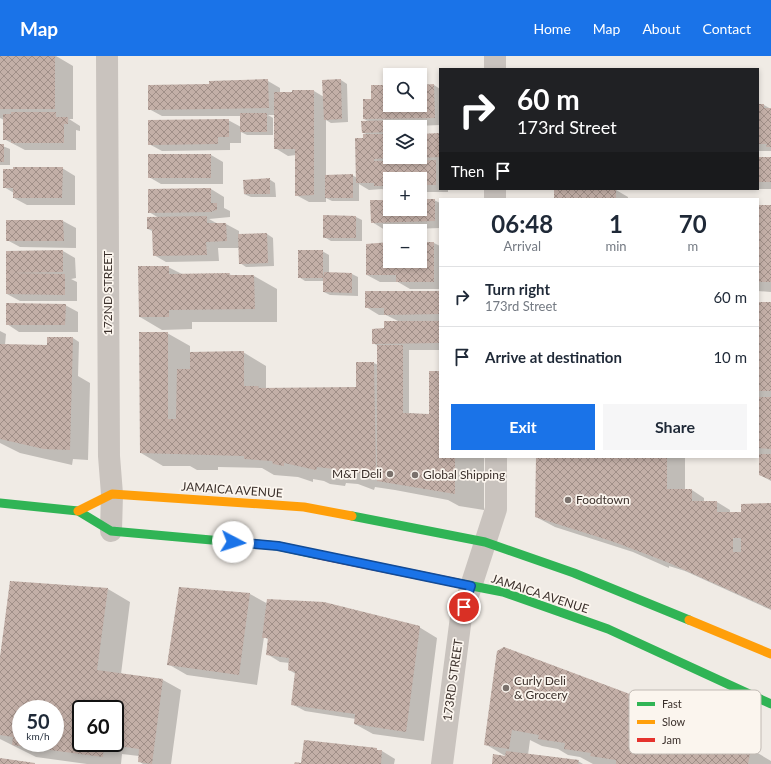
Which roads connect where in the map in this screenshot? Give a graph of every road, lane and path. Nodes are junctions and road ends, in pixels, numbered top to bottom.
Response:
1 (107, 56) edge
2 (495, 56) edge
3 (495, 68) edge
4 (496, 458) edge
5 (112, 494) junction
6 (0, 503) edge
7 (78, 512) junction
8 (111, 531) junction
9 (485, 542) junction
10 (471, 586) junction
11 (771, 654) edge
12 (740, 690) edge
13 (761, 699) edge
14 (771, 704) edge
15 (442, 764) edge

1 - 5 street, 172ND STREET
2 - 3 street
4 - 9 street, 173RD STREET
5 - 7 main road
5 - 8 street, 172ND STREET
5 - 9 main road, JAMAICA AVENUE
6 - 7 main road, JAMAICA AVENUE
7 - 8 main road, JAMAICA AVENUE
8 - 10 main road, JAMAICA AVENUE
9 - 10 street, 173RD STREET
9 - 11 main road, JAMAICA AVENUE
10 - 12 main road, JAMAICA AVENUE
10 - 15 street, 173RD STREET
13 - 14 main road, JAMAICA AVENUE

